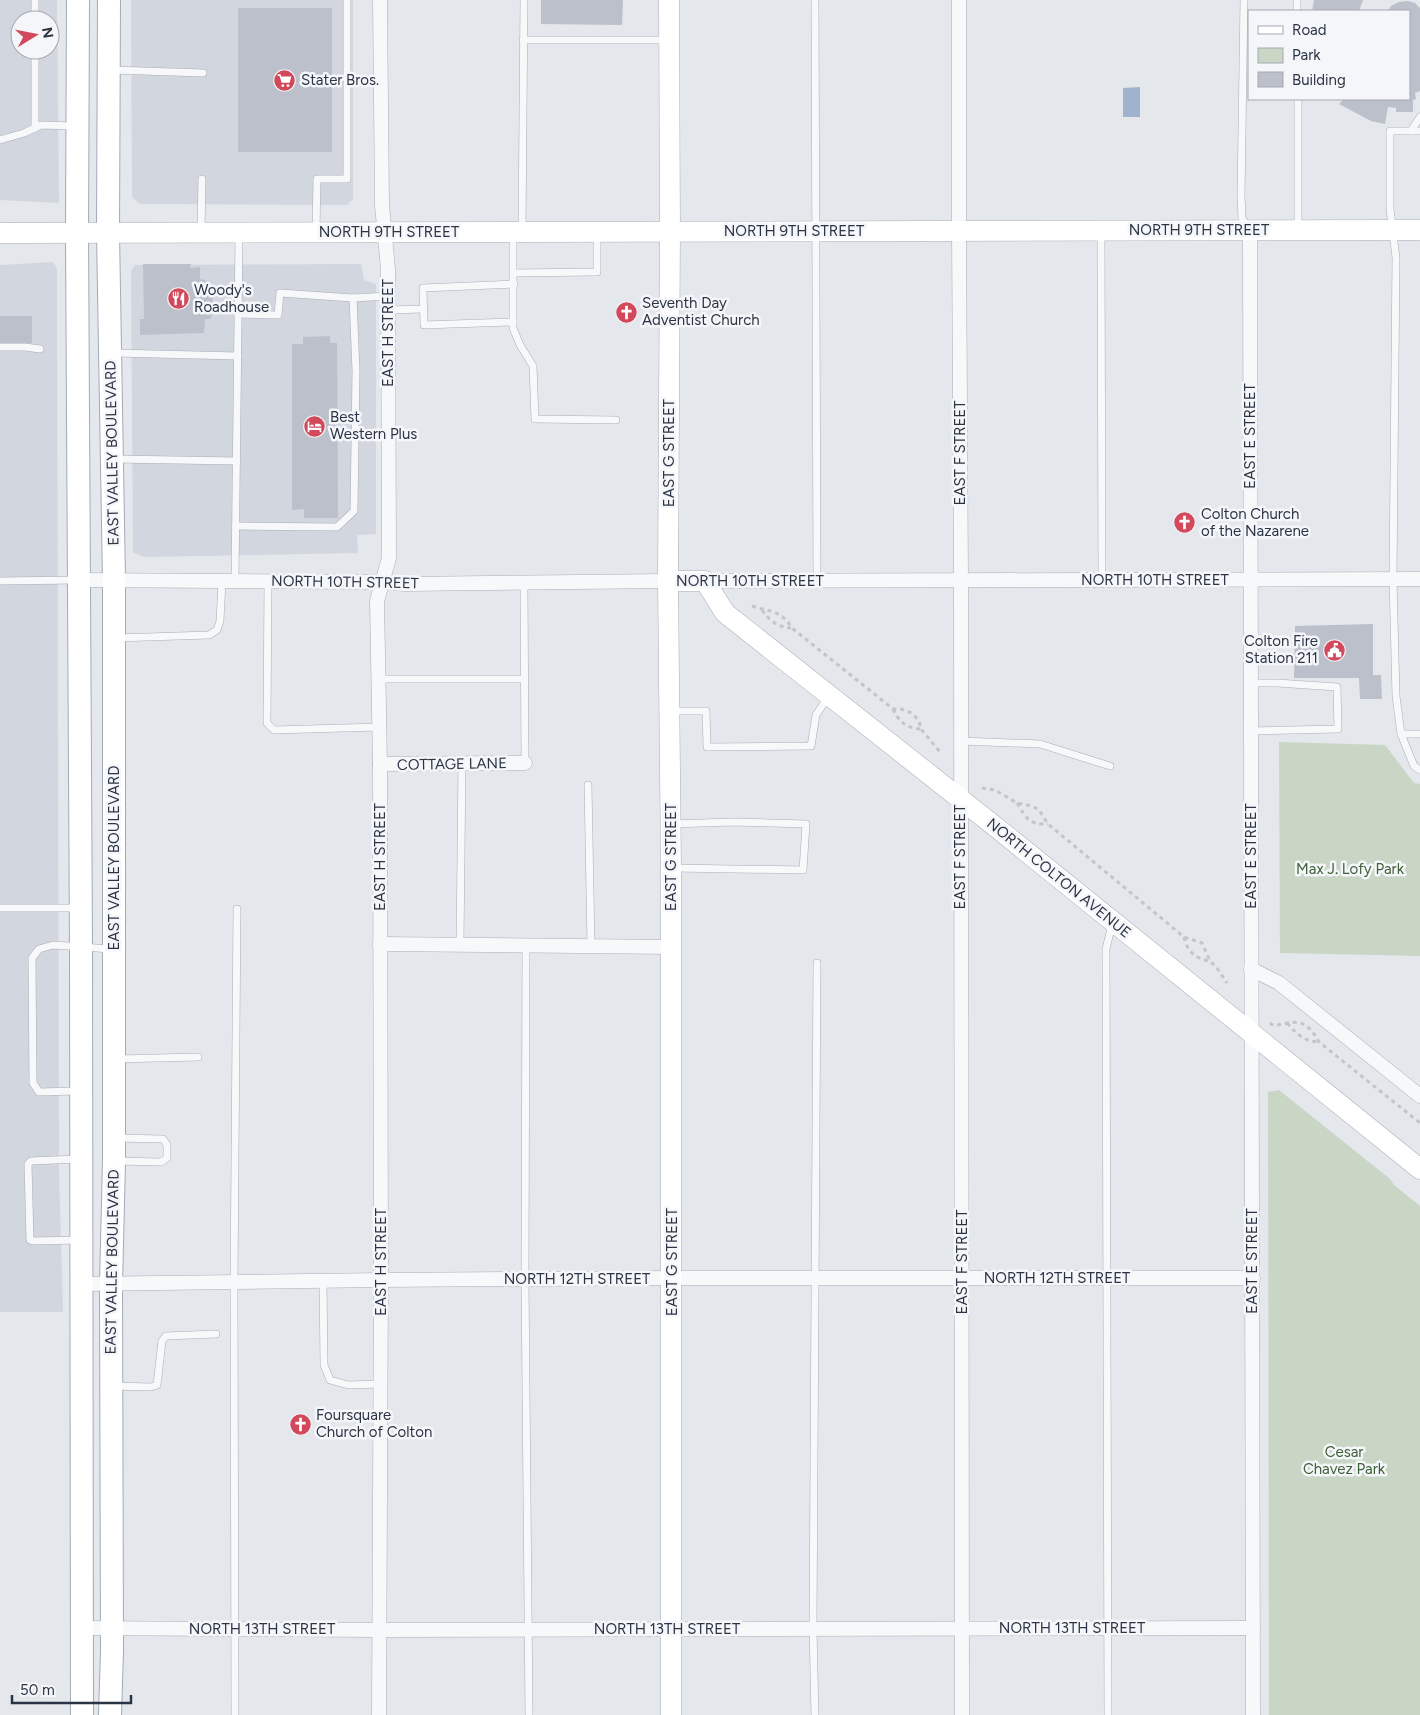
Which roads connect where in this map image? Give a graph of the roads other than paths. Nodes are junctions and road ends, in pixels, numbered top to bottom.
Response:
1 (78, 0) edge
2 (109, 0) edge
3 (347, 0) edge
4 (380, 0) edge
5 (524, 0) edge
6 (669, 0) edge
7 (815, 0) edge
8 (959, 0) edge
9 (1244, 0) edge
10 (524, 40) junction
11 (669, 40) junction
12 (35, 60) edge
13 (109, 70) junction
14 (203, 73) dead end
15 (1298, 100) edge
16 (1420, 117) edge
17 (77, 126) junction
18 (35, 128) junction
19 (1410, 131) junction
20 (1420, 131) edge
21 (0, 140) edge
22 (202, 179) dead end
23 (1101, 230) junction
24 (1298, 230) junction
25 (1394, 230) junction
26 (1420, 230) edge
27 (670, 231) junction
28 (816, 231) junction
29 (959, 231) junction
30 (1250, 231) junction
31 (201, 232) junction
32 (239, 232) junction
33 (316, 232) junction
34 (384, 232) junction
35 (518, 232) junction
36 (597, 232) junction
37 (0, 233) edge
38 (76, 233) junction
39 (108, 233) junction
40 (514, 273) junction
41 (514, 284) junction
42 (388, 296) junction
43 (353, 298) junction
44 (423, 309) junction
45 (388, 310) junction
46 (238, 314) junction
47 (513, 322) junction
48 (0, 347) edge
49 (40, 349) dead end
50 (111, 353) junction
51 (238, 356) junction
52 (616, 420) dead end
53 (113, 459) junction
54 (237, 461) junction
55 (236, 526) junction
56 (1393, 579) junction
57 (1420, 579) edge
58 (79, 580) junction
59 (961, 580) junction
60 (1102, 580) junction
61 (1251, 580) junction
62 (0, 581) edge
63 (114, 581) junction
64 (229, 581) junction
65 (268, 581) junction
66 (668, 581) junction
67 (705, 581) junction
68 (817, 581) junction
69 (382, 582) junction
70 (524, 583) junction
71 (113, 638) junction
72 (379, 679) junction
73 (525, 679) junction
74 (1251, 683) junction
75 (829, 695) junction
76 (670, 710) junction
77 (379, 727) junction
78 (1251, 731) junction
79 (1401, 734) junction
80 (1420, 734) edge
81 (960, 741) junction
82 (462, 763) junction
83 (525, 763) joint
84 (380, 764) junction
85 (1110, 766) dead end
86 (1420, 770) edge
87 (588, 785) dead end
88 (960, 800) junction
89 (670, 824) junction
90 (671, 868) junction
91 (0, 908) edge
92 (81, 908) junction
93 (237, 909) dead end
94 (1113, 921) junction
95 (380, 944) junction
96 (460, 944) junction
97 (526, 944) junction
98 (591, 945) junction
99 (81, 947) junction
100 (671, 947) junction
101 (114, 949) junction
102 (817, 962) dead end
103 (1252, 969) junction
104 (1252, 1034) junction
105 (198, 1057) dead end
106 (114, 1059) junction
107 (81, 1091) junction
108 (1420, 1096) edge
109 (114, 1138) junction
110 (81, 1159) junction
111 (114, 1161) junction
112 (1420, 1169) edge
113 (81, 1240) junction
114 (672, 1278) junction
115 (815, 1278) junction
116 (962, 1278) junction
117 (1106, 1278) junction
118 (1252, 1278) junction
119 (525, 1279) junction
120 (381, 1280) junction
121 (323, 1281) junction
122 (234, 1283) junction
123 (82, 1284) junction
124 (111, 1285) junction
125 (216, 1334) dead end
126 (381, 1384) junction
127 (111, 1386) junction
128 (81, 1628) junction
129 (110, 1628) junction
130 (814, 1628) junction
131 (962, 1628) junction
132 (1107, 1628) junction
133 (1253, 1628) junction
134 (235, 1629) junction
135 (529, 1629) junction
136 (672, 1629) junction
137 (380, 1630) junction
138 (82, 1715) edge
139 (110, 1715) edge
140 (236, 1715) edge
141 (380, 1715) edge
142 (528, 1715) edge
143 (672, 1715) edge
144 (815, 1715) edge
145 (962, 1715) edge
146 (1108, 1715) edge
147 (1253, 1715) edge

1 - 17 main road, EAST VALLEY BOULEVARD
2 - 13 main road, EAST VALLEY BOULEVARD
3 - 33 lane
4 - 34 street, EAST H STREET
5 - 10 lane
6 - 11 street, EAST G STREET
7 - 28 lane
8 - 29 street, EAST F STREET
9 - 30 lane, EAST E STREET
10 - 11 lane
10 - 35 lane
11 - 27 street, EAST G STREET
12 - 18 lane
13 - 14 lane
13 - 39 main road, EAST VALLEY BOULEVARD
15 - 24 lane
16 - 19 lane
17 - 18 lane
17 - 38 main road, EAST VALLEY BOULEVARD
18 - 21 lane
19 - 20 lane
19 - 25 lane
22 - 31 lane
23 - 29 street, NORTH 9TH STREET
23 - 30 street, NORTH 9TH STREET
23 - 60 lane
24 - 25 street, NORTH 9TH STREET
24 - 30 street, NORTH 9TH STREET
25 - 26 street, NORTH 9TH STREET
25 - 56 lane
27 - 28 street, NORTH 9TH STREET
27 - 36 street, NORTH 9TH STREET
27 - 66 street, EAST G STREET
28 - 29 street, NORTH 9TH STREET
28 - 68 lane
29 - 59 street, EAST F STREET
30 - 61 street, EAST E STREET
31 - 32 street, NORTH 9TH STREET
31 - 39 street, NORTH 9TH STREET
32 - 33 street, NORTH 9TH STREET
32 - 46 lane
33 - 34 street, NORTH 9TH STREET
34 - 35 street, NORTH 9TH STREET
34 - 42 street, EAST H STREET
35 - 36 street, NORTH 9TH STREET
35 - 40 lane
36 - 40 lane
37 - 38 street, NORTH 9TH STREET
38 - 39 street, NORTH 9TH STREET
38 - 58 main road, EAST VALLEY BOULEVARD
39 - 50 main road, EAST VALLEY BOULEVARD
40 - 41 lane
41 - 44 lane
41 - 47 lane
42 - 43 lane
42 - 45 street, EAST H STREET
43 - 46 lane
43 - 55 lane
44 - 45 lane
44 - 47 lane
45 - 69 street, EAST H STREET
46 - 51 lane
47 - 52 lane
48 - 49 lane
50 - 51 lane
50 - 53 main road, EAST VALLEY BOULEVARD
51 - 54 lane
53 - 54 lane
53 - 63 main road, EAST VALLEY BOULEVARD
54 - 55 lane
55 - 64 lane
56 - 57 street, NORTH 10TH STREET
56 - 61 street, NORTH 10TH STREET
56 - 79 lane
58 - 62 lane
58 - 63 street, NORTH 10TH STREET
58 - 92 main road, EAST VALLEY BOULEVARD
59 - 60 street, NORTH 10TH STREET
59 - 68 street, NORTH 10TH STREET
59 - 81 street, EAST F STREET
60 - 61 street, NORTH 10TH STREET
61 - 74 street, EAST E STREET
63 - 64 street, NORTH 10TH STREET
63 - 71 main road, EAST VALLEY BOULEVARD
64 - 65 street, NORTH 10TH STREET
64 - 71 lane
65 - 69 street, NORTH 10TH STREET
65 - 77 lane
66 - 67 street, NORTH 10TH STREET
66 - 70 street, NORTH 10TH STREET
66 - 76 street, EAST G STREET
67 - 68 street, NORTH 10TH STREET
67 - 75 street, NORTH COLTON AVENUE
69 - 70 street, NORTH 10TH STREET
69 - 72 street, EAST H STREET
70 - 73 lane
71 - 101 main road, EAST VALLEY BOULEVARD
72 - 73 lane
72 - 77 street, EAST H STREET
73 - 83 lane
74 - 78 street, EAST E STREET
74 - 78 lane
75 - 76 lane
75 - 88 street, NORTH COLTON AVENUE
76 - 89 street, EAST G STREET
77 - 84 street, EAST H STREET
78 - 103 street, EAST E STREET
79 - 80 lane
79 - 86 lane
81 - 85 lane
81 - 88 street, EAST F STREET
82 - 83 street, COTTAGE LANE
82 - 84 street, COTTAGE LANE
82 - 96 lane
84 - 95 street, EAST H STREET
87 - 98 lane
88 - 94 street, NORTH COLTON AVENUE
88 - 116 street, EAST F STREET
89 - 90 street, EAST G STREET
89 - 90 lane
90 - 100 street, EAST G STREET
91 - 92 lane
92 - 99 main road, EAST VALLEY BOULEVARD
93 - 122 lane
94 - 104 street, NORTH COLTON AVENUE
94 - 117 lane
95 - 96 street
95 - 120 street, EAST H STREET
96 - 97 street
97 - 98 street
97 - 119 lane
98 - 100 street
99 - 101 lane
99 - 107 main road, EAST VALLEY BOULEVARD
99 - 107 lane
100 - 114 street, EAST G STREET
101 - 106 main road, EAST VALLEY BOULEVARD
102 - 115 lane
103 - 104 street, EAST E STREET
103 - 108 street
104 - 112 street, NORTH COLTON AVENUE
104 - 118 street, EAST E STREET
105 - 106 lane
106 - 109 main road, EAST VALLEY BOULEVARD
107 - 110 main road, EAST VALLEY BOULEVARD
109 - 111 main road, EAST VALLEY BOULEVARD
109 - 111 lane
110 - 113 main road, EAST VALLEY BOULEVARD
110 - 113 lane
111 - 124 main road, EAST VALLEY BOULEVARD
113 - 123 main road, EAST VALLEY BOULEVARD
114 - 115 street, NORTH 12TH STREET
114 - 119 street, NORTH 12TH STREET
114 - 136 street, EAST G STREET
115 - 116 street, NORTH 12TH STREET
115 - 130 lane
116 - 117 street, NORTH 12TH STREET
116 - 131 street, EAST F STREET
117 - 118 street, NORTH 12TH STREET
117 - 132 lane
118 - 133 street, EAST E STREET
119 - 120 street, NORTH 12TH STREET
119 - 135 lane
120 - 121 street, NORTH 12TH STREET
120 - 126 street, EAST H STREET
121 - 122 street, NORTH 12TH STREET
121 - 126 lane
122 - 124 street, NORTH 12TH STREET
122 - 134 lane
123 - 124 street, NORTH 12TH STREET
123 - 128 main road, EAST VALLEY BOULEVARD
124 - 127 main road, EAST VALLEY BOULEVARD
125 - 127 lane
126 - 137 street, EAST H STREET
127 - 129 main road, EAST VALLEY BOULEVARD
128 - 129 street, NORTH 13TH STREET
128 - 138 main road, EAST VALLEY BOULEVARD
129 - 134 street, NORTH 13TH STREET
129 - 139 main road, EAST VALLEY BOULEVARD
130 - 131 street, NORTH 13TH STREET
130 - 136 street, NORTH 13TH STREET
130 - 144 lane
131 - 132 street, NORTH 13TH STREET
131 - 145 street, EAST F STREET
132 - 133 street, NORTH 13TH STREET
132 - 146 lane
133 - 147 street, EAST E STREET
134 - 137 street, NORTH 13TH STREET
134 - 140 lane
135 - 136 street, NORTH 13TH STREET
135 - 137 street, NORTH 13TH STREET
135 - 142 lane
136 - 143 street, EAST G STREET
137 - 141 street, EAST H STREET

